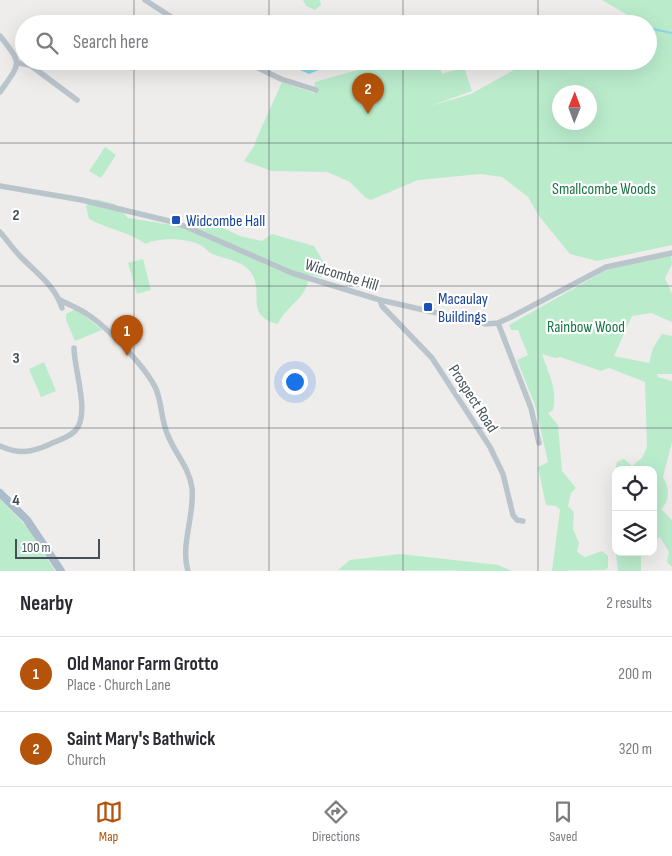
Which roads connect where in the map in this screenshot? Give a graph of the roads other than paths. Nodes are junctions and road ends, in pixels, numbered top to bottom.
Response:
1 (145, 0) edge
2 (168, 15) edge
3 (0, 36) edge
4 (15, 55) edge
5 (16, 70) edge
6 (37, 70) edge
7 (262, 70) edge
8 (316, 90) dead end
9 (0, 92) edge
10 (77, 100) dead end
11 (0, 186) edge
12 (0, 232) edge
13 (672, 253) edge
14 (60, 300) junction
15 (380, 300) junction
16 (62, 308) dead end
17 (498, 323) junction
18 (74, 348) dead end
19 (539, 443) dead end
20 (0, 446) edge
21 (0, 493) edge
22 (523, 521) dead end
23 (61, 571) edge
24 (188, 571) edge

1 - 2 street
3 - 4 street
5 - 9 street
6 - 10 street
7 - 8 street
11 - 15 street, Widcombe Hill
12 - 14 street
13 - 17 street
14 - 16 street
14 - 24 street
15 - 17 street, Widcombe Hill
15 - 22 street, Prospect Road
17 - 19 street
18 - 20 street
21 - 23 main road

